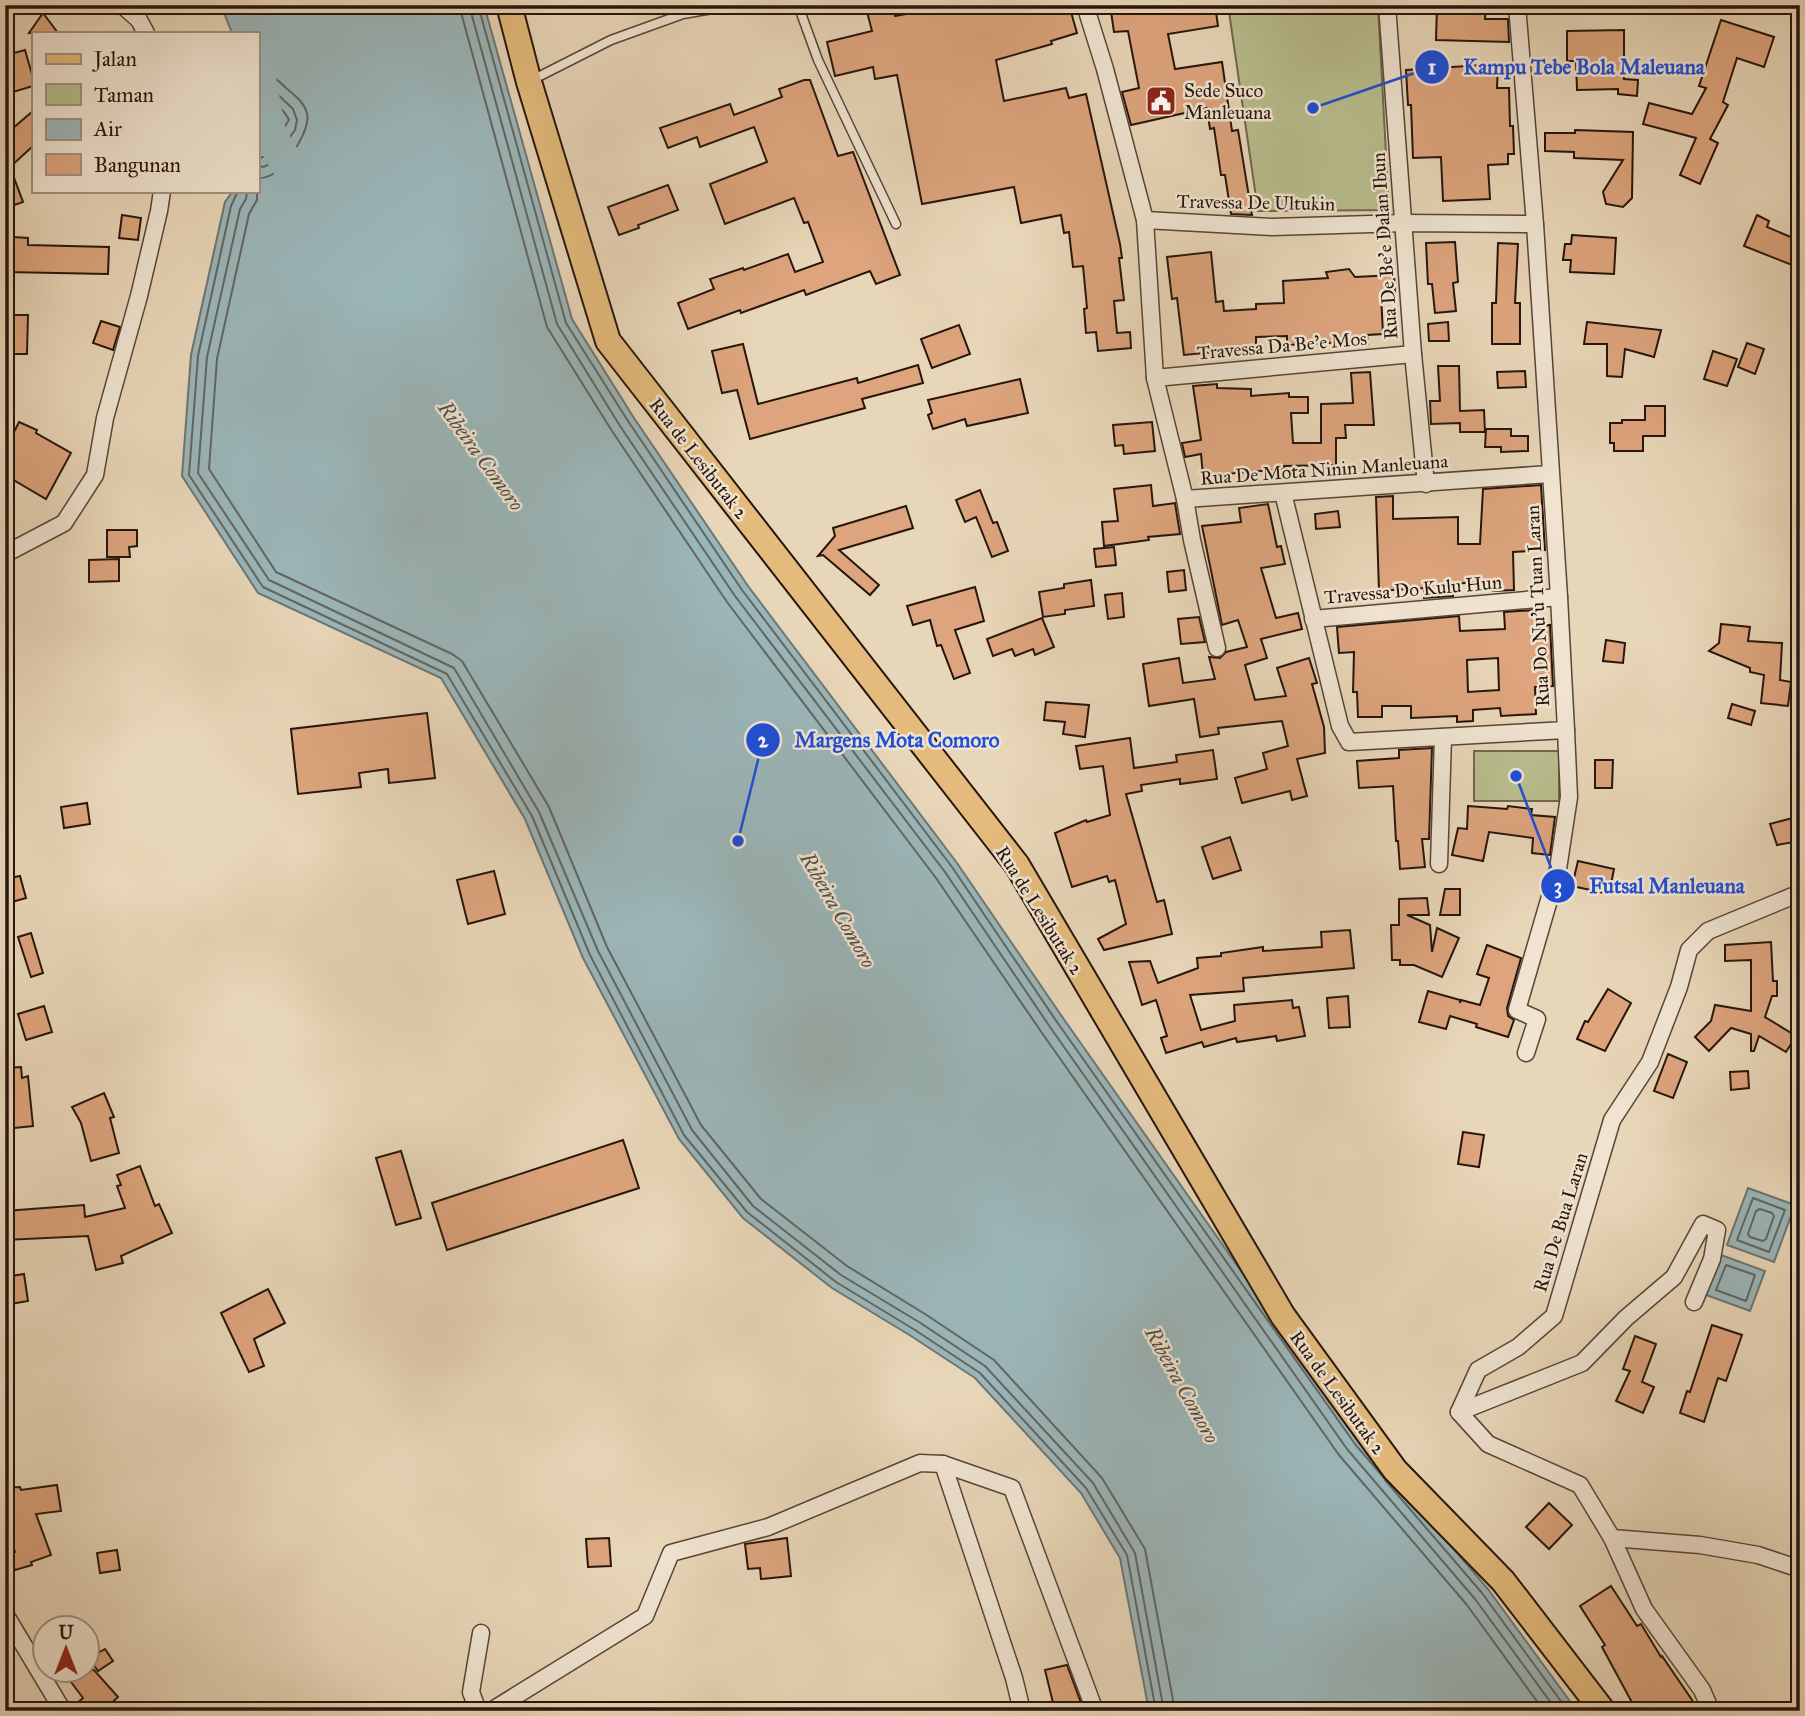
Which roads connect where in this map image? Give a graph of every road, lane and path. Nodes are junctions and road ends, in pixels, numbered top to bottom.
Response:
1 (9, 5) edge
2 (122, 5) edge
3 (509, 5) edge
4 (735, 5) edge
5 (799, 5) edge
6 (1085, 5) edge
7 (1387, 5) edge
8 (1517, 5) edge
9 (5, 15) edge
10 (145, 32) edge
11 (529, 82) junction
12 (162, 192) edge
13 (1145, 220) junction
14 (1404, 223) junction
15 (897, 224) dead end
16 (1535, 224) junction
17 (1413, 354) junction
18 (1155, 378) junction
19 (1550, 474) junction
20 (1426, 484) junction
21 (1283, 492) junction
22 (1185, 499) junction
23 (5, 554) edge
24 (1559, 597) junction
25 (1313, 619) junction
26 (1217, 648) dead end
27 (1566, 730) junction
28 (1443, 737) junction
29 (1439, 864) dead end
30 (1800, 893) edge
31 (1526, 1052) dead end
32 (1693, 1302) dead end
33 (1459, 1412) junction
34 (943, 1464) junction
35 (1612, 1538) junction
36 (1800, 1569) edge
37 (5, 1614) edge
38 (481, 1633) dead end
39 (63, 1711) edge
40 (478, 1711) edge
41 (491, 1711) edge
42 (1021, 1711) edge
43 (1095, 1711) edge
44 (1603, 1711) edge
45 (1711, 1711) edge

1 - 9 lane
2 - 10 street
3 - 11 main road, Rua de Lesibutak 2
4 - 11 lane
5 - 15 lane
6 - 13 street, Rua De Mota Ninin Manleuana
7 - 14 street, Rua De Be’e Dalan Ibun
8 - 16 street, Rua Do Nu’u Tuan Laran
11 - 44 main road, Rua de Lesibutak 2
12 - 23 street
13 - 14 street, Travessa De Ultukin
13 - 18 street, Rua De Mota Ninin Manleuana
14 - 16 street, Travessa De Ultukin
14 - 17 street, Rua De Be’e Dalan Ibun
16 - 19 street, Rua Do Nu’u Tuan Laran
17 - 18 street, Travessa Da Be’e Mos
17 - 20 street, Rua De Be’e Dalan Ibun
18 - 22 street, Rua De Mota Ninin Manleuana
19 - 20 street, Rua De Mota Ninin Manleuana
19 - 24 street, Rua Do Nu’u Tuan Laran
20 - 21 street, Rua De Mota Ninin Manleuana
21 - 22 street, Rua De Mota Ninin Manleuana
21 - 25 street, Rua Do Nu’u Tuan Laran
22 - 26 street
24 - 25 street, Travessa Do Kulu Hun
24 - 27 street, Rua Do Nu’u Tuan Laran
25 - 28 street, Rua Do Nu’u Tuan Laran
27 - 28 street, Rua Do Nu’u Tuan Laran
27 - 31 street
28 - 29 street
30 - 33 street, Rua De Bua Laran
32 - 33 street
33 - 35 street
34 - 41 street
34 - 42 street
34 - 43 street
35 - 36 street
35 - 45 street
37 - 39 street
38 - 40 street

